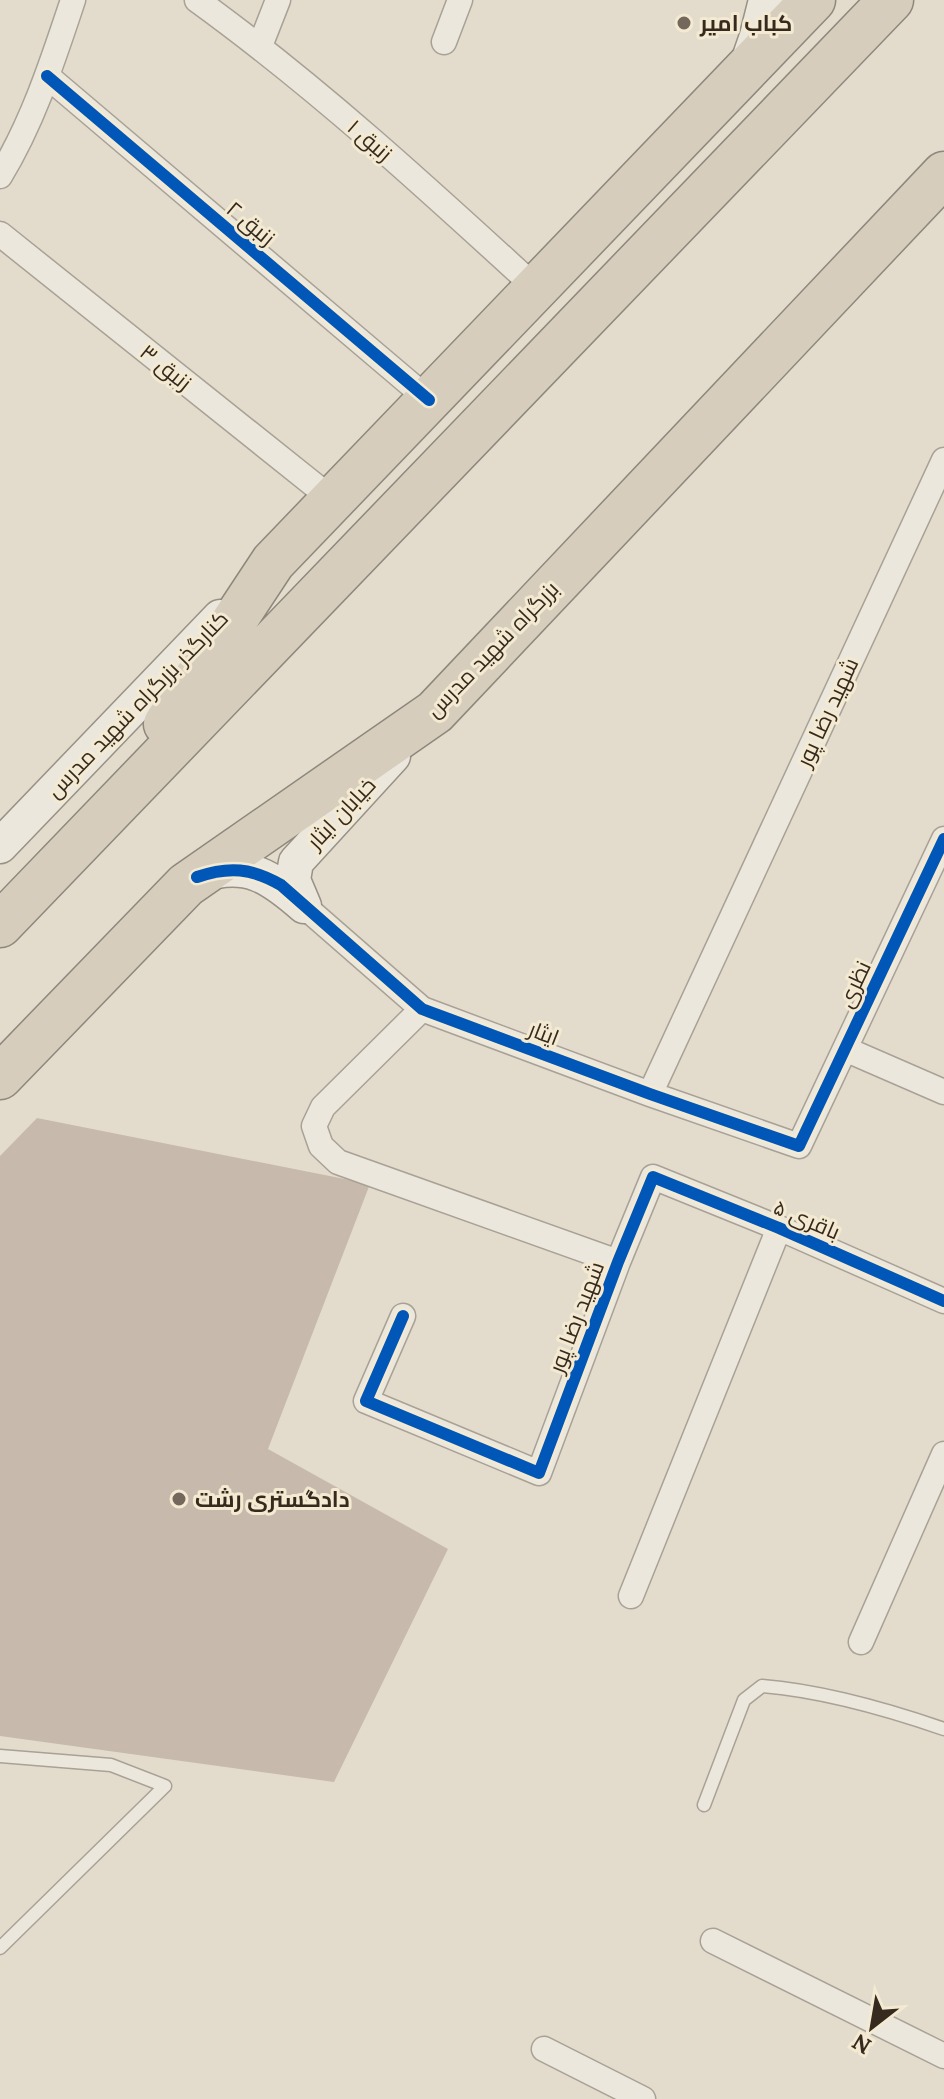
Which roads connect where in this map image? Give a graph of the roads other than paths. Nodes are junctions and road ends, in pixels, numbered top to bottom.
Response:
1 (73, 0) edge
2 (197, 0) edge
3 (278, 0) edge
4 (460, 0) edge
5 (766, 0) edge
6 (813, 0) edge
7 (891, 0) edge
8 (444, 42) dead end
9 (260, 46) junction
10 (742, 75) junction
11 (47, 76) junction
12 (944, 174) edge
13 (0, 176) edge
14 (0, 234) edge
15 (536, 288) junction
16 (429, 400) junction
17 (944, 460) edge
18 (333, 500) junction
19 (273, 562) junction
20 (435, 712) junction
21 (105, 816) junction
22 (944, 839) edge
23 (0, 846) edge
24 (197, 877) junction
25 (304, 906) junction
26 (0, 925) edge
27 (422, 1009) junction
28 (845, 1049) junction
29 (0, 1077) edge
30 (944, 1092) edge
31 (650, 1094) junction
32 (799, 1146) joint
33 (653, 1177) joint
34 (779, 1228) junction
35 (618, 1262) junction
36 (944, 1301) edge
37 (403, 1316) dead end
38 (944, 1454) edge
39 (631, 1596) dead end
40 (861, 1642) dead end
41 (944, 1729) edge
42 (0, 1756) edge
43 (704, 1805) dead end
44 (713, 1941) dead end
45 (0, 1948) edge
46 (544, 2049) dead end
47 (944, 2056) edge
48 (643, 2099) edge

1 - 11 street
2 - 9 street, زنبق ۱
3 - 9 street
4 - 8 street
5 - 10 street
6 - 10 highway
7 - 21 highway
9 - 15 street, زنبق ۱
10 - 15 highway
11 - 13 street
11 - 16 street, زنبق ۲
12 - 20 highway, بزرگراه شهید مدرس
14 - 18 street, زنبق ۳
15 - 16 highway
16 - 18 highway
17 - 31 street, شهید رضا پور
18 - 19 highway
19 - 21 highway
19 - 23 street, کنارگذر بزرگراه شهید مدرس
20 - 24 highway, بزرگراه شهید مدرس
20 - 25 street, خیابان ایثار
21 - 26 highway
22 - 28 street, نظری
24 - 25 street
24 - 29 highway, بزرگراه شهید مدرس
25 - 27 street, ایثار
27 - 31 street, ایثار
27 - 35 street
28 - 30 street
28 - 32 street, نظری
31 - 32 street, ایثار
33 - 34 street, باقری ۵
33 - 35 street, شهید رضا پور
34 - 36 street, باقری ۵
34 - 39 street
35 - 37 street, شهید رضا پور
38 - 40 street
41 - 43 lane
42 - 45 lane
44 - 47 street
46 - 48 street

